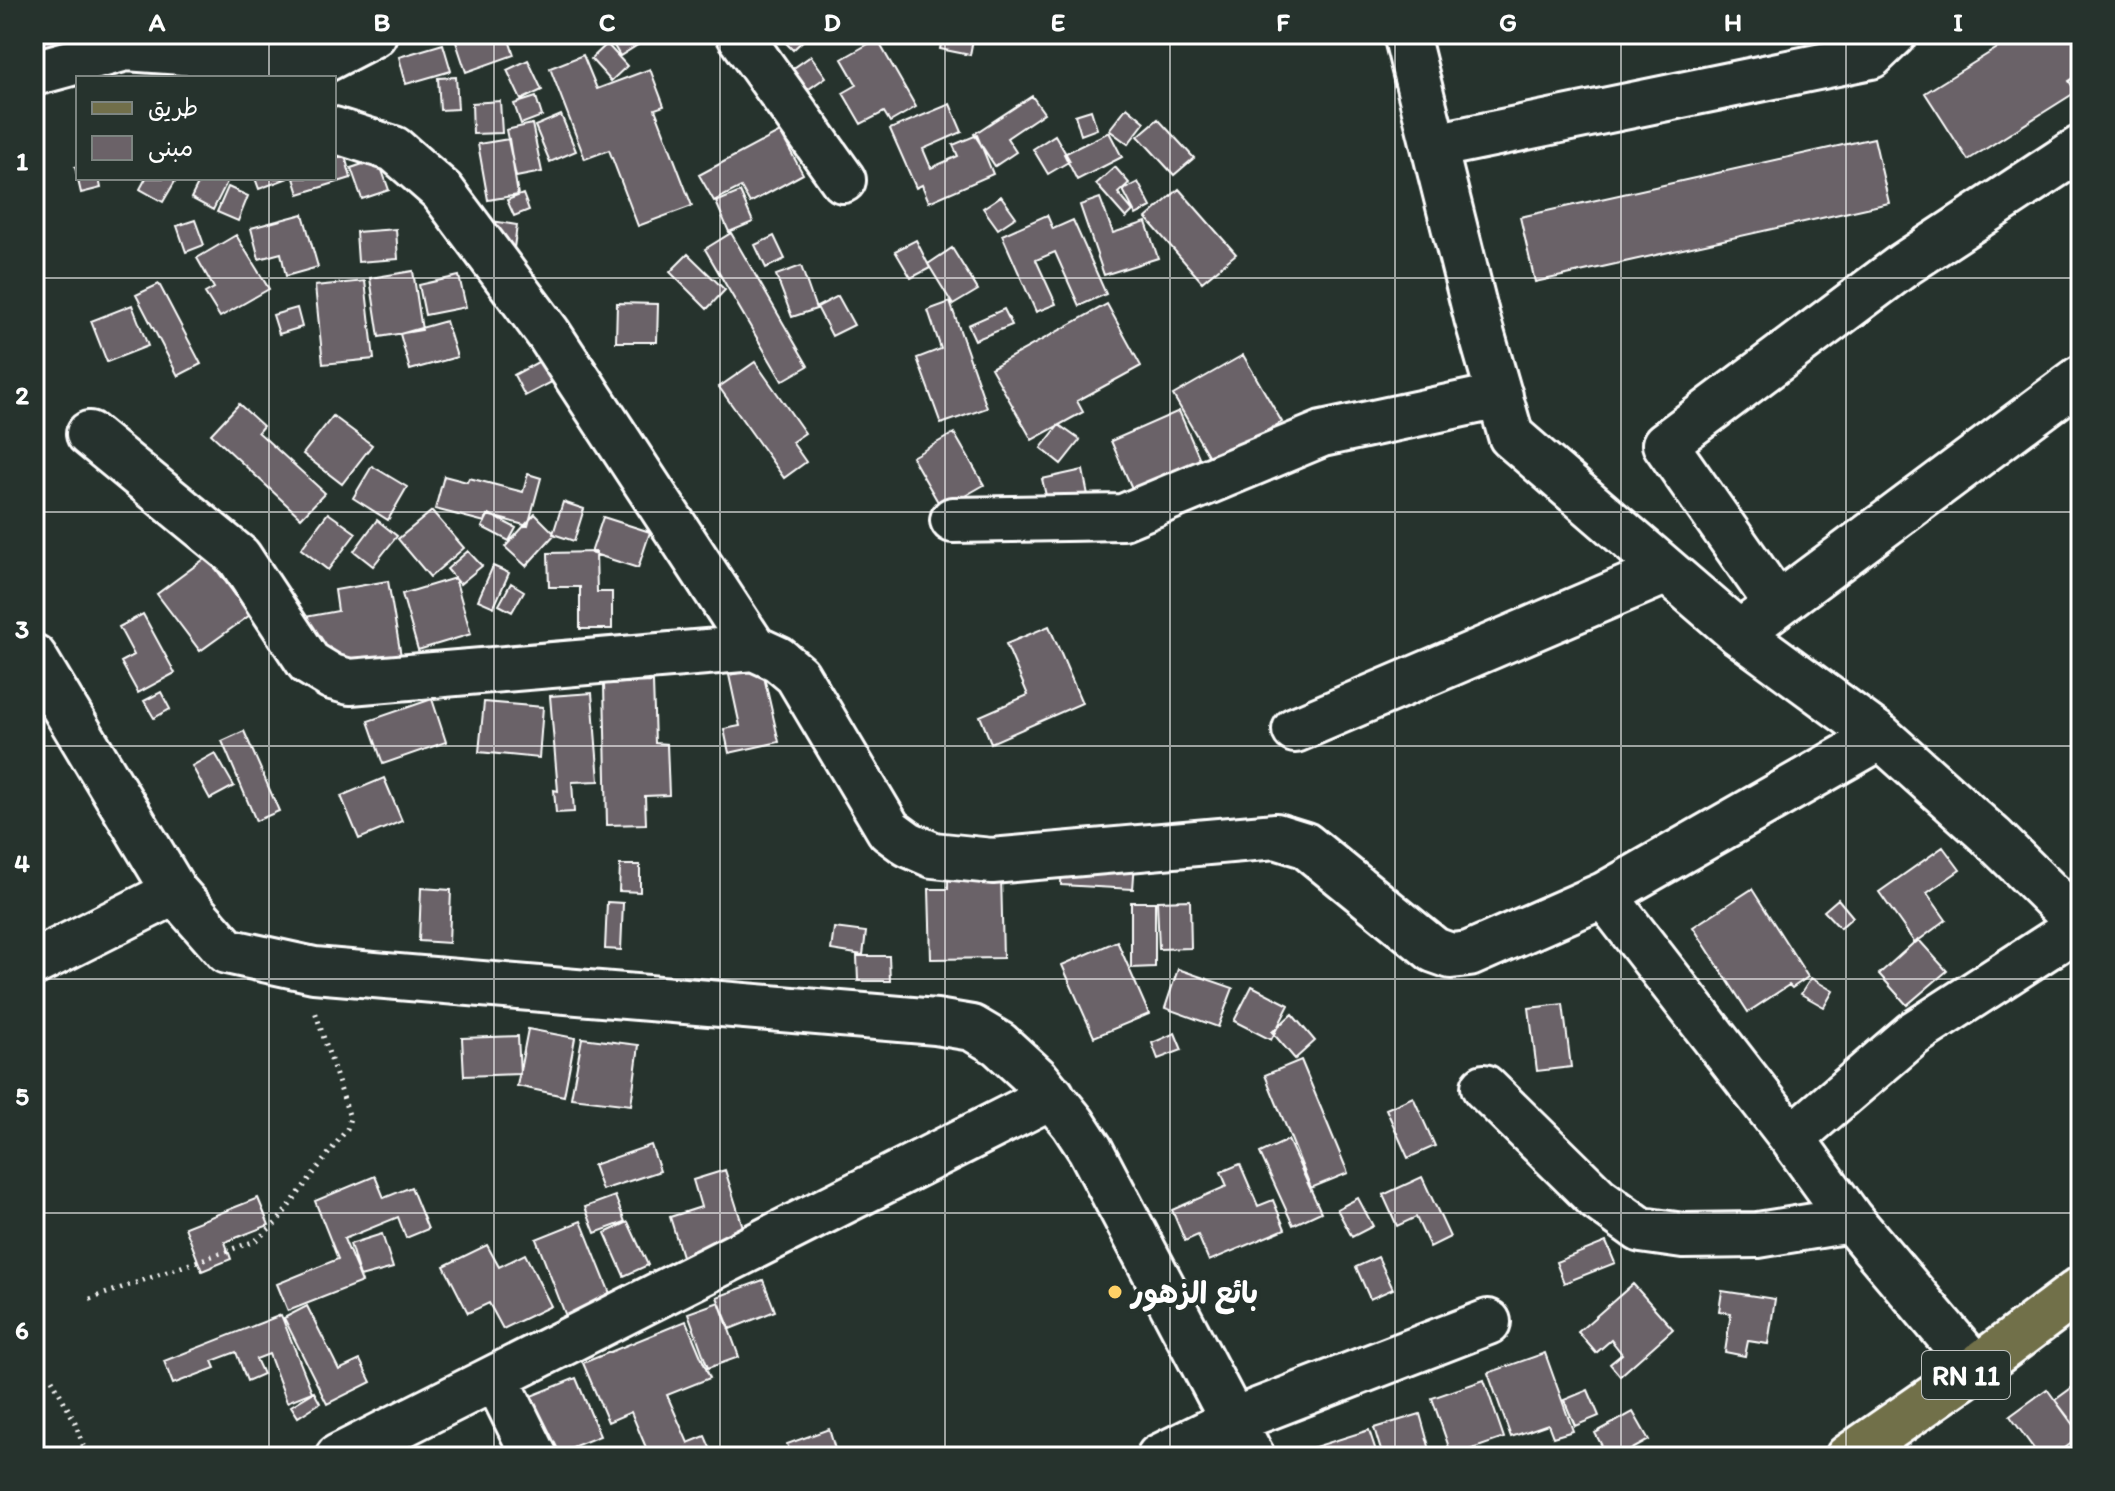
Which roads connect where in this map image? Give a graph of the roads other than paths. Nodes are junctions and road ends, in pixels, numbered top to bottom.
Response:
1 (374, 34) edge
2 (739, 34) edge
3 (1406, 34) edge
4 (1894, 34) edge
5 (120, 41) edge
6 (289, 69) edge
7 (34, 73) edge
8 (336, 131) edge
9 (1434, 146) junction
10 (2081, 148) edge
11 (843, 180) dead end
12 (2081, 378) edge
13 (1500, 396) junction
14 (89, 434) dead end
15 (953, 520) dead end
16 (1667, 571) junction
17 (1777, 604) junction
18 (1739, 633) junction
19 (754, 648) junction
20 (34, 657) edge
21 (1295, 730) dead end
22 (1881, 737) junction
23 (175, 892) junction
24 (1604, 895) junction
25 (2081, 925) edge
26 (34, 963) edge
27 (1484, 1087) dead end
28 (1052, 1096) junction
29 (1792, 1138) junction
30 (1851, 1220) junction
31 (2081, 1289) edge
32 (1488, 1322) dead end
33 (1976, 1368) junction
34 (496, 1378) junction
35 (1243, 1439) edge
36 (338, 1457) edge
37 (535, 1457) edge
38 (1159, 1457) edge
39 (1848, 1457) edge

1 - 6 street
2 - 11 street
3 - 9 street
4 - 9 street
5 - 6 street
5 - 7 street
8 - 19 street
9 - 13 street
10 - 17 street
12 - 17 street
13 - 15 street
13 - 16 street
14 - 19 street
16 - 18 street
16 - 21 street
17 - 18 street
18 - 22 street
19 - 24 street
20 - 23 street
22 - 24 street
22 - 25 street
23 - 26 street
23 - 28 street
24 - 29 street
25 - 29 street
27 - 30 street
28 - 34 street
28 - 35 street
29 - 30 street
30 - 33 street
31 - 33 main road, RN 11
32 - 35 street
33 - 39 main road, RN 11
34 - 36 street
34 - 37 street
35 - 38 street

